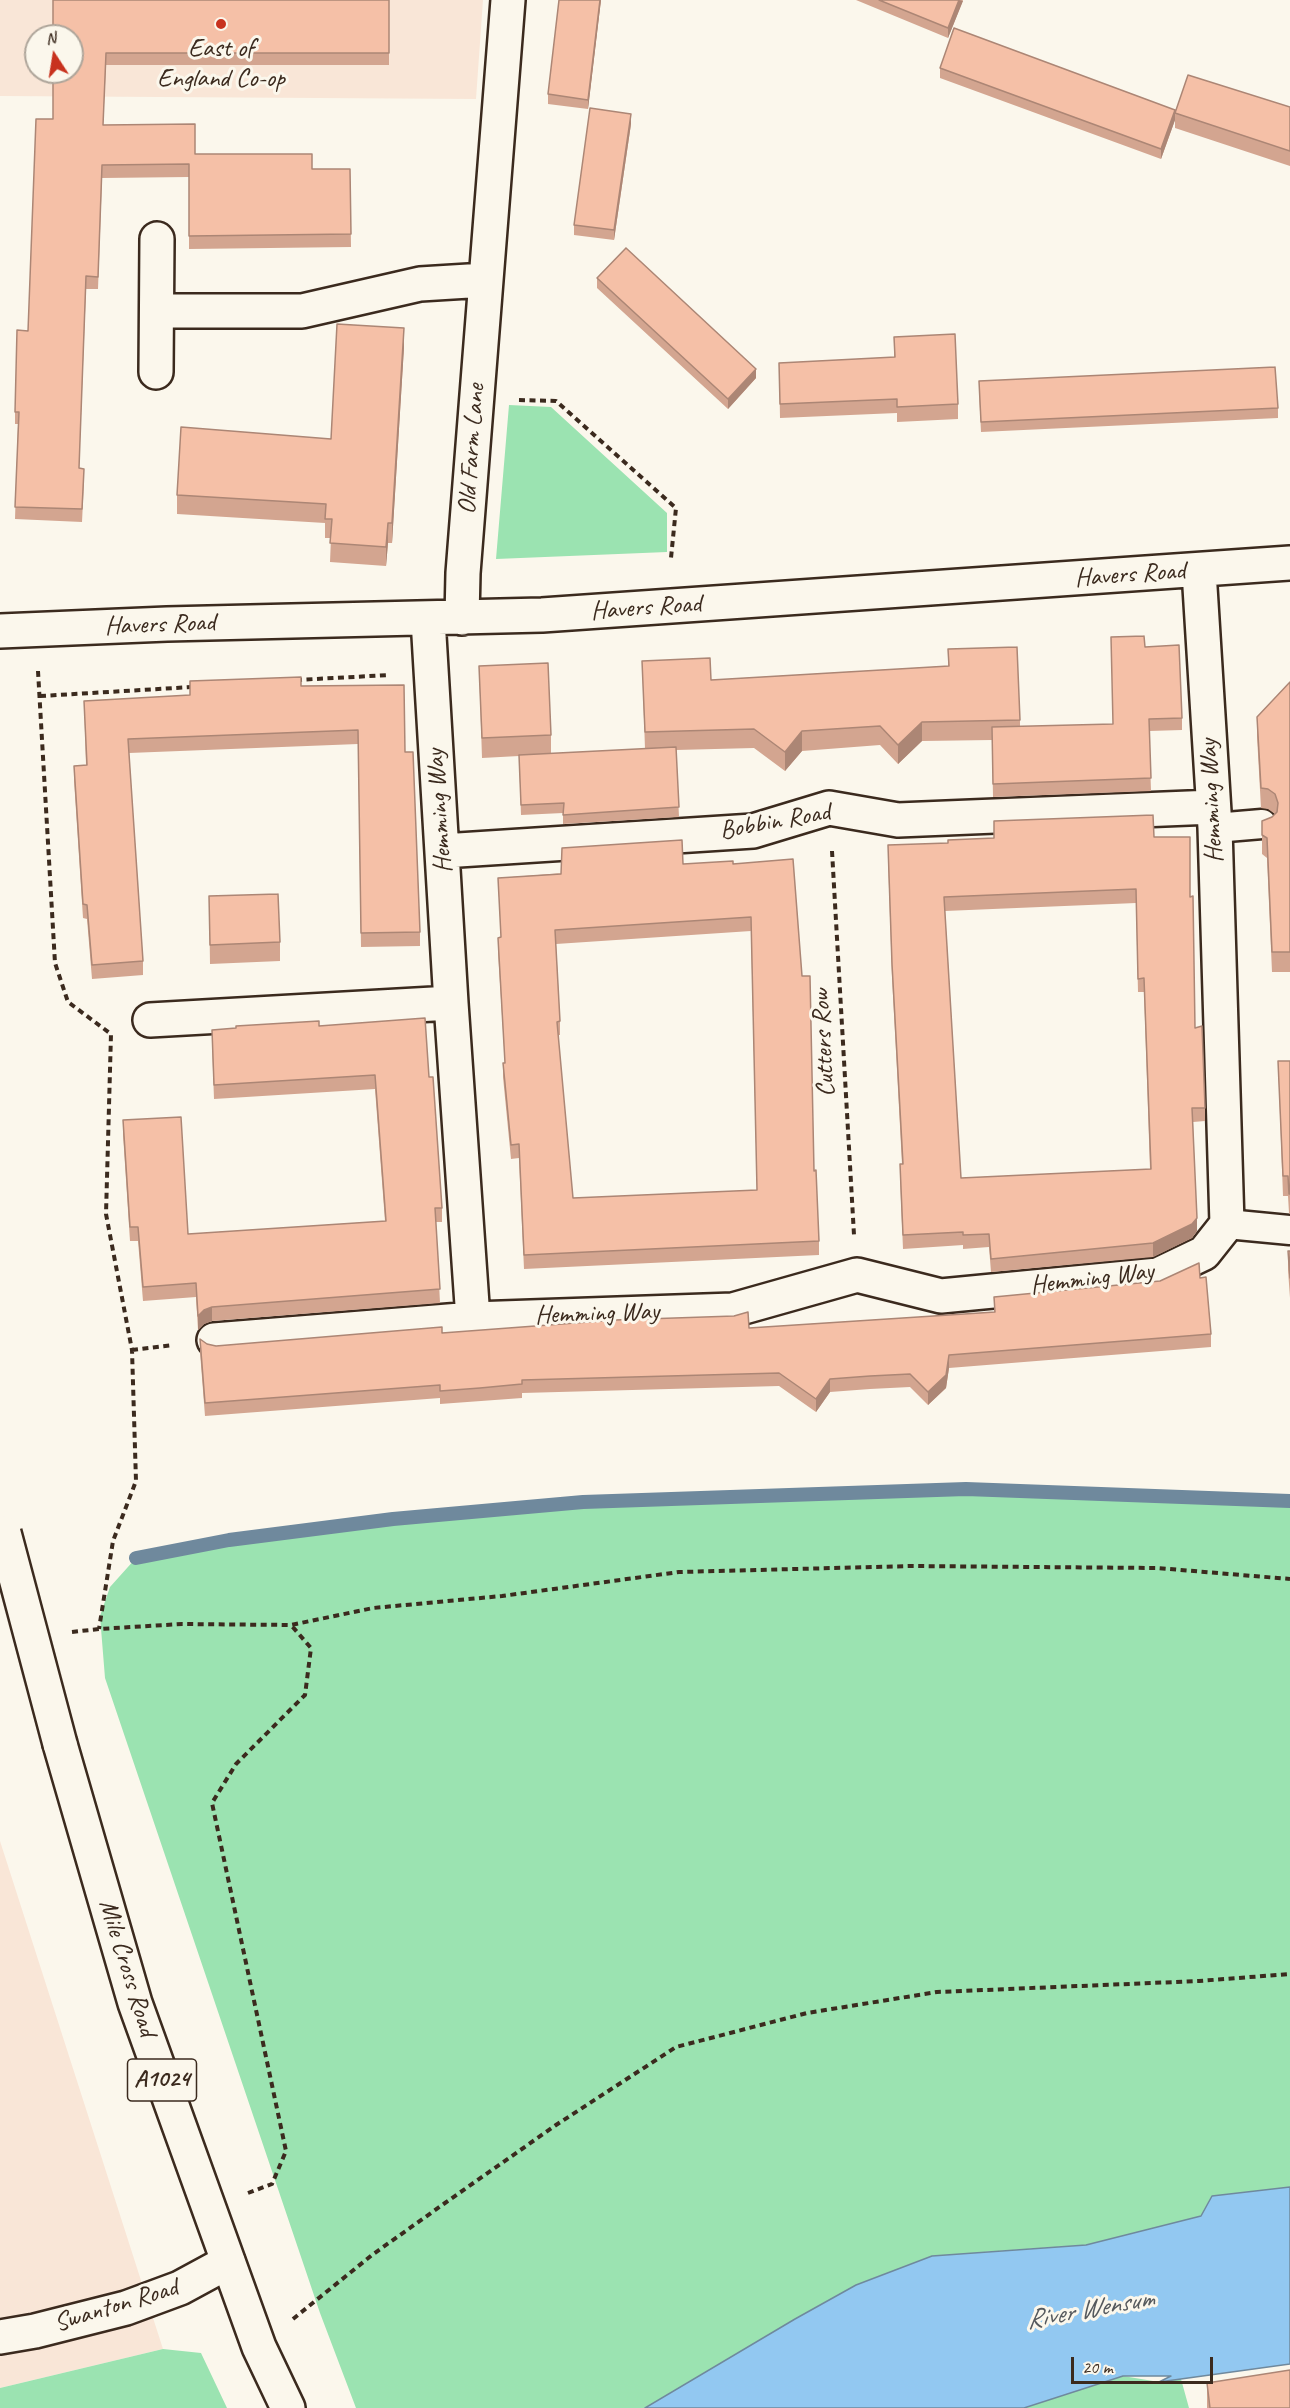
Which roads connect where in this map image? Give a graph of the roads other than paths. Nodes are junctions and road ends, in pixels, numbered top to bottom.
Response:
1 (508, 0) edge
2 (157, 239) dead end
3 (485, 280) junction
4 (157, 311) junction
5 (156, 372) dead end
6 (1290, 563) edge
7 (1199, 570) junction
8 (462, 618) junction
9 (428, 619) junction
10 (0, 631) edge
11 (1214, 817) junction
12 (1262, 824) edge
13 (444, 851) junction
14 (451, 1003) junction
15 (150, 1020) dead end
16 (1227, 1224) junction
17 (1290, 1230) edge
18 (473, 1319) junction
19 (214, 1340) dead end
20 (2, 1525) edge
21 (228, 2262) junction
22 (0, 2337) edge
23 (288, 2408) edge

1 - 3 street, Old Farm Lane
2 - 4 street
3 - 4 street
3 - 8 street, Old Farm Lane
4 - 5 street
6 - 7 street, Havers Road
7 - 8 street, Havers Road
7 - 11 street, Hemming Way
8 - 9 street, Havers Road
9 - 10 street, Havers Road
9 - 13 street, Hemming Way
11 - 12 lane
11 - 13 street, Bobbin Road
11 - 16 street, Hemming Way
13 - 14 street, Hemming Way
14 - 15 street
14 - 18 street, Hemming Way
16 - 17 lane
16 - 18 street, Hemming Way
18 - 19 street, Hemming Way
20 - 21 street, Mile Cross Road / A1024, bridge
21 - 22 street, Swanton Road
21 - 23 street, Mile Cross Road / A1024

